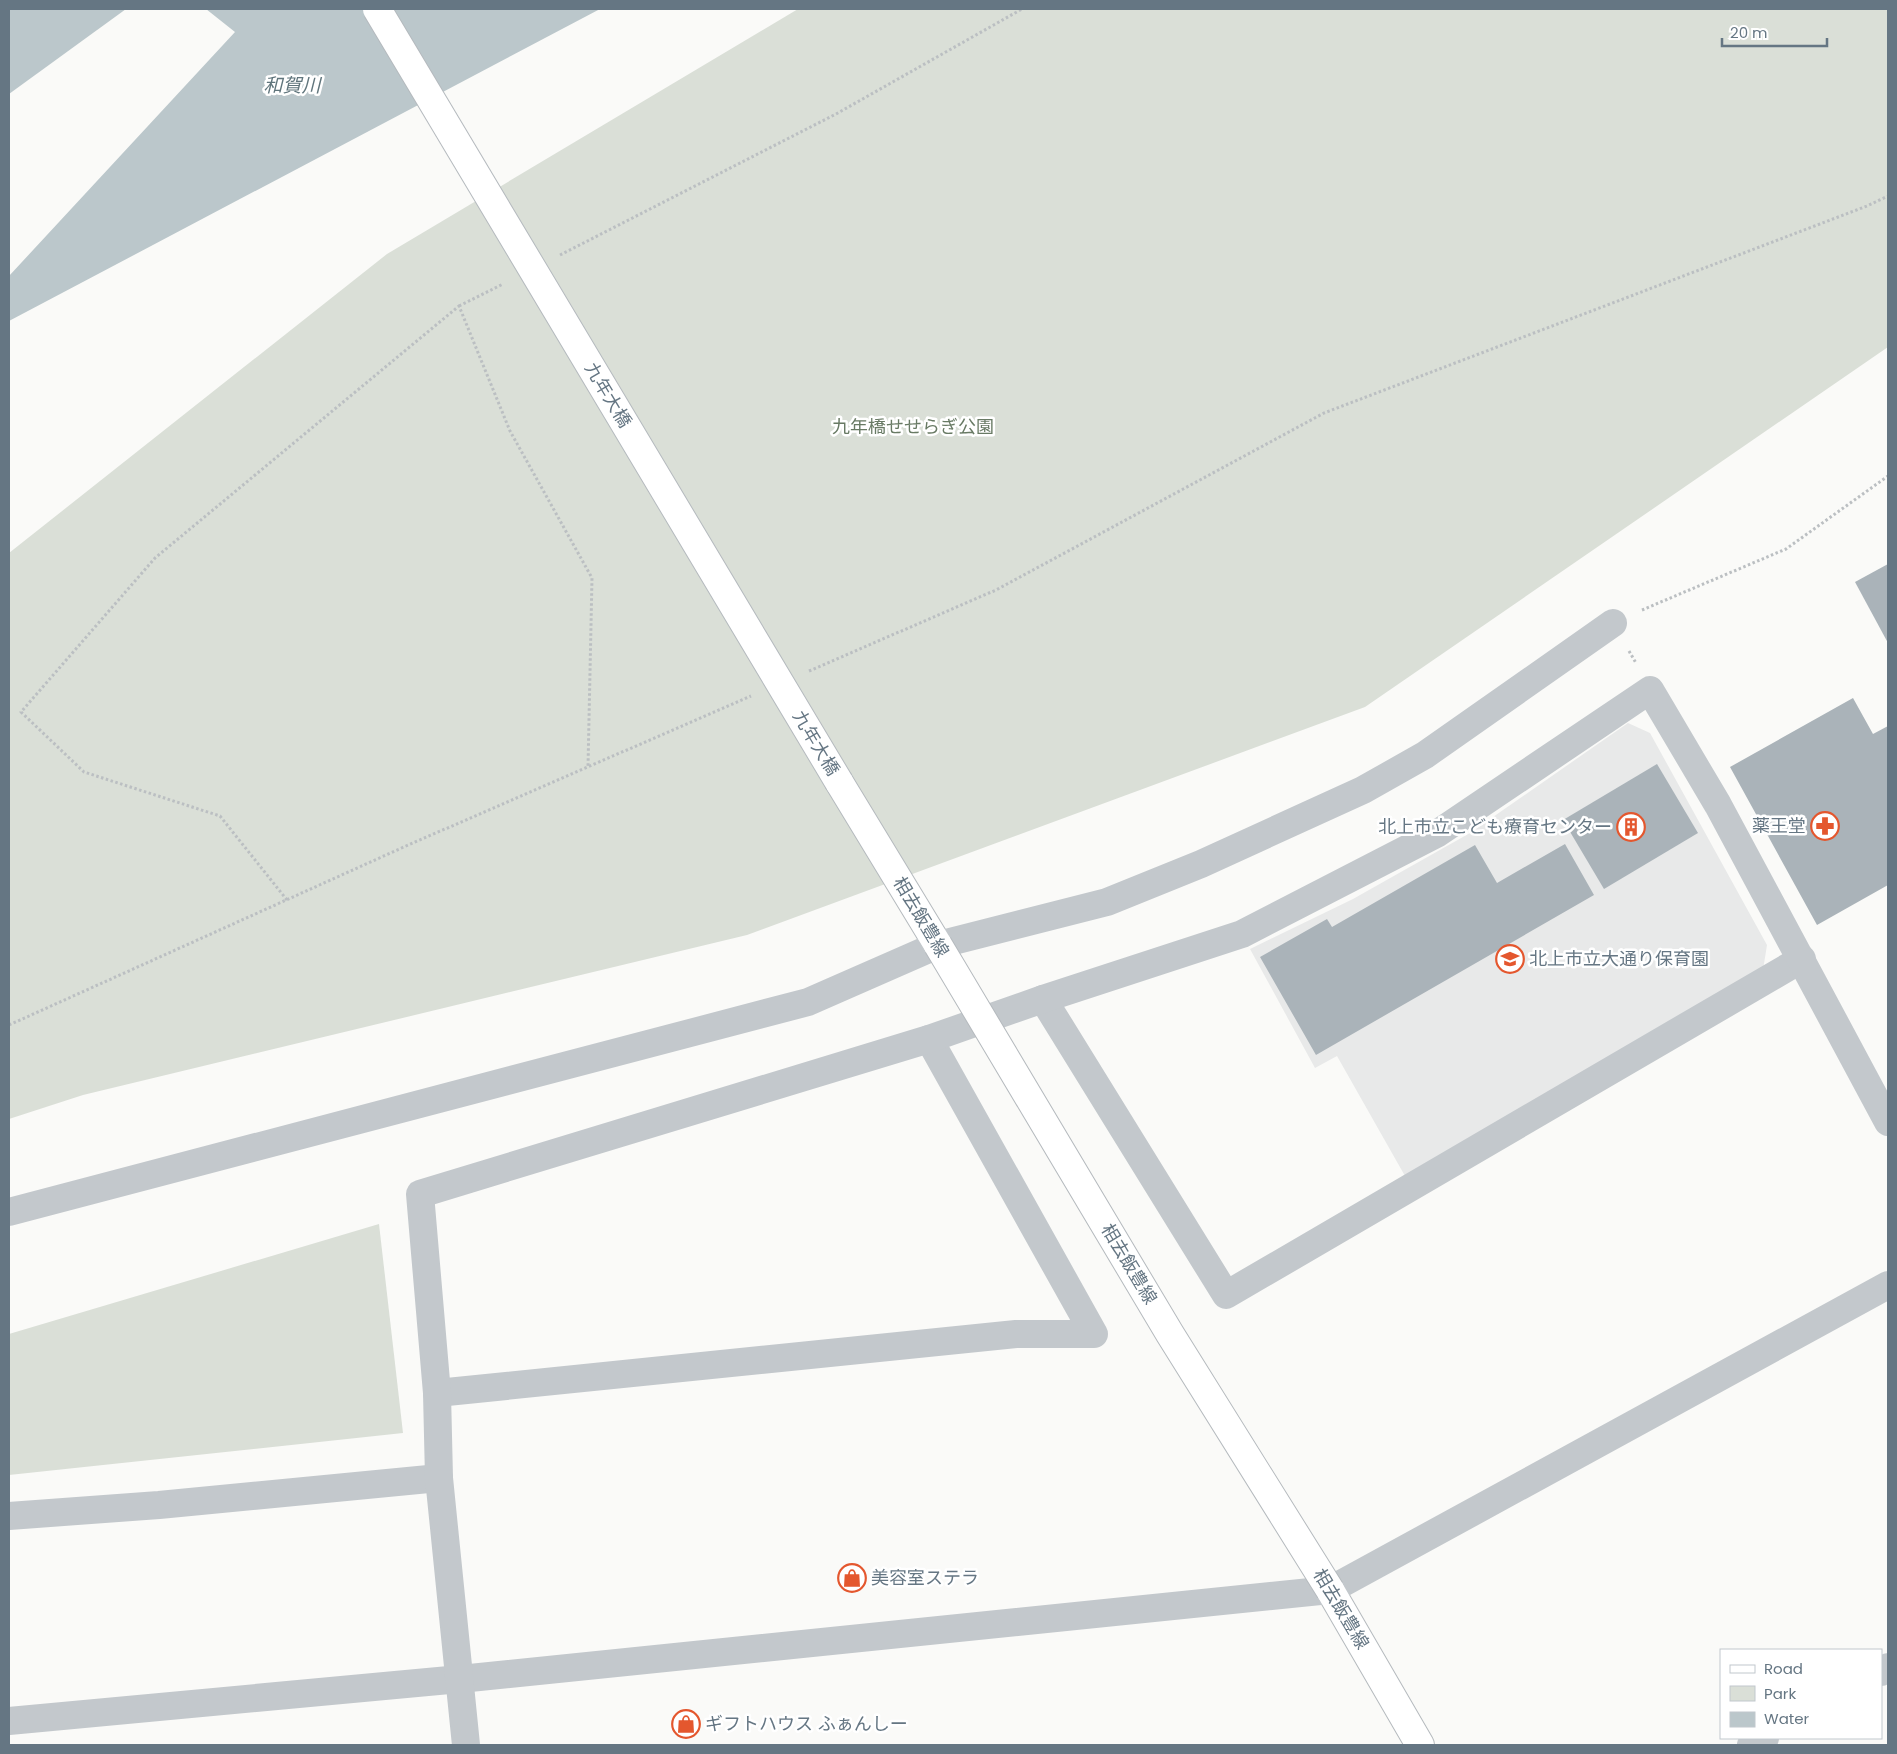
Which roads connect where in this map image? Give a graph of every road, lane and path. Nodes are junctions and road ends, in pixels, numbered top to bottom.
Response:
1 (377, 9) edge
2 (1022, 9) edge
3 (1888, 196) edge
4 (555, 257) dead end
5 (512, 279) dead end
6 (459, 306) junction
7 (1888, 476) edge
8 (1614, 623) junction
9 (805, 673) dead end
10 (1650, 690) junction
11 (760, 692) dead end
12 (588, 768) junction
13 (839, 782) joint
14 (287, 900) junction
15 (938, 945) junction
16 (1802, 959) junction
17 (1043, 999) junction
18 (9, 1026) edge
19 (929, 1040) junction
20 (1888, 1122) edge
21 (9, 1212) edge
22 (1888, 1285) edge
23 (437, 1392) junction
24 (439, 1478) junction
25 (9, 1516) edge
26 (1330, 1590) junction
27 (460, 1680) junction
28 (9, 1721) edge
29 (1762, 1739) edge
30 (466, 1745) edge
31 (1420, 1745) edge
32 (1751, 1745) edge

1 - 13 main road, 九年大橋, bridge
2 - 4 path
3 - 9 path
5 - 6 path
6 - 12 path
6 - 14 path
7 - 8 path
8 - 10 path
8 - 15 street
10 - 16 street
10 - 17 street
11 - 12 path
12 - 14 path
13 - 15 main road, 相去飯豊線
14 - 18 path
15 - 21 street
15 - 26 main road, 相去飯豊線, bridge
16 - 17 street
16 - 20 street
17 - 19 street
19 - 23 street
19 - 23 street
22 - 26 street
23 - 24 street
24 - 25 street
24 - 27 street
26 - 27 street
26 - 31 main road, 相去飯豊線
27 - 28 street
27 - 30 street
29 - 32 street

